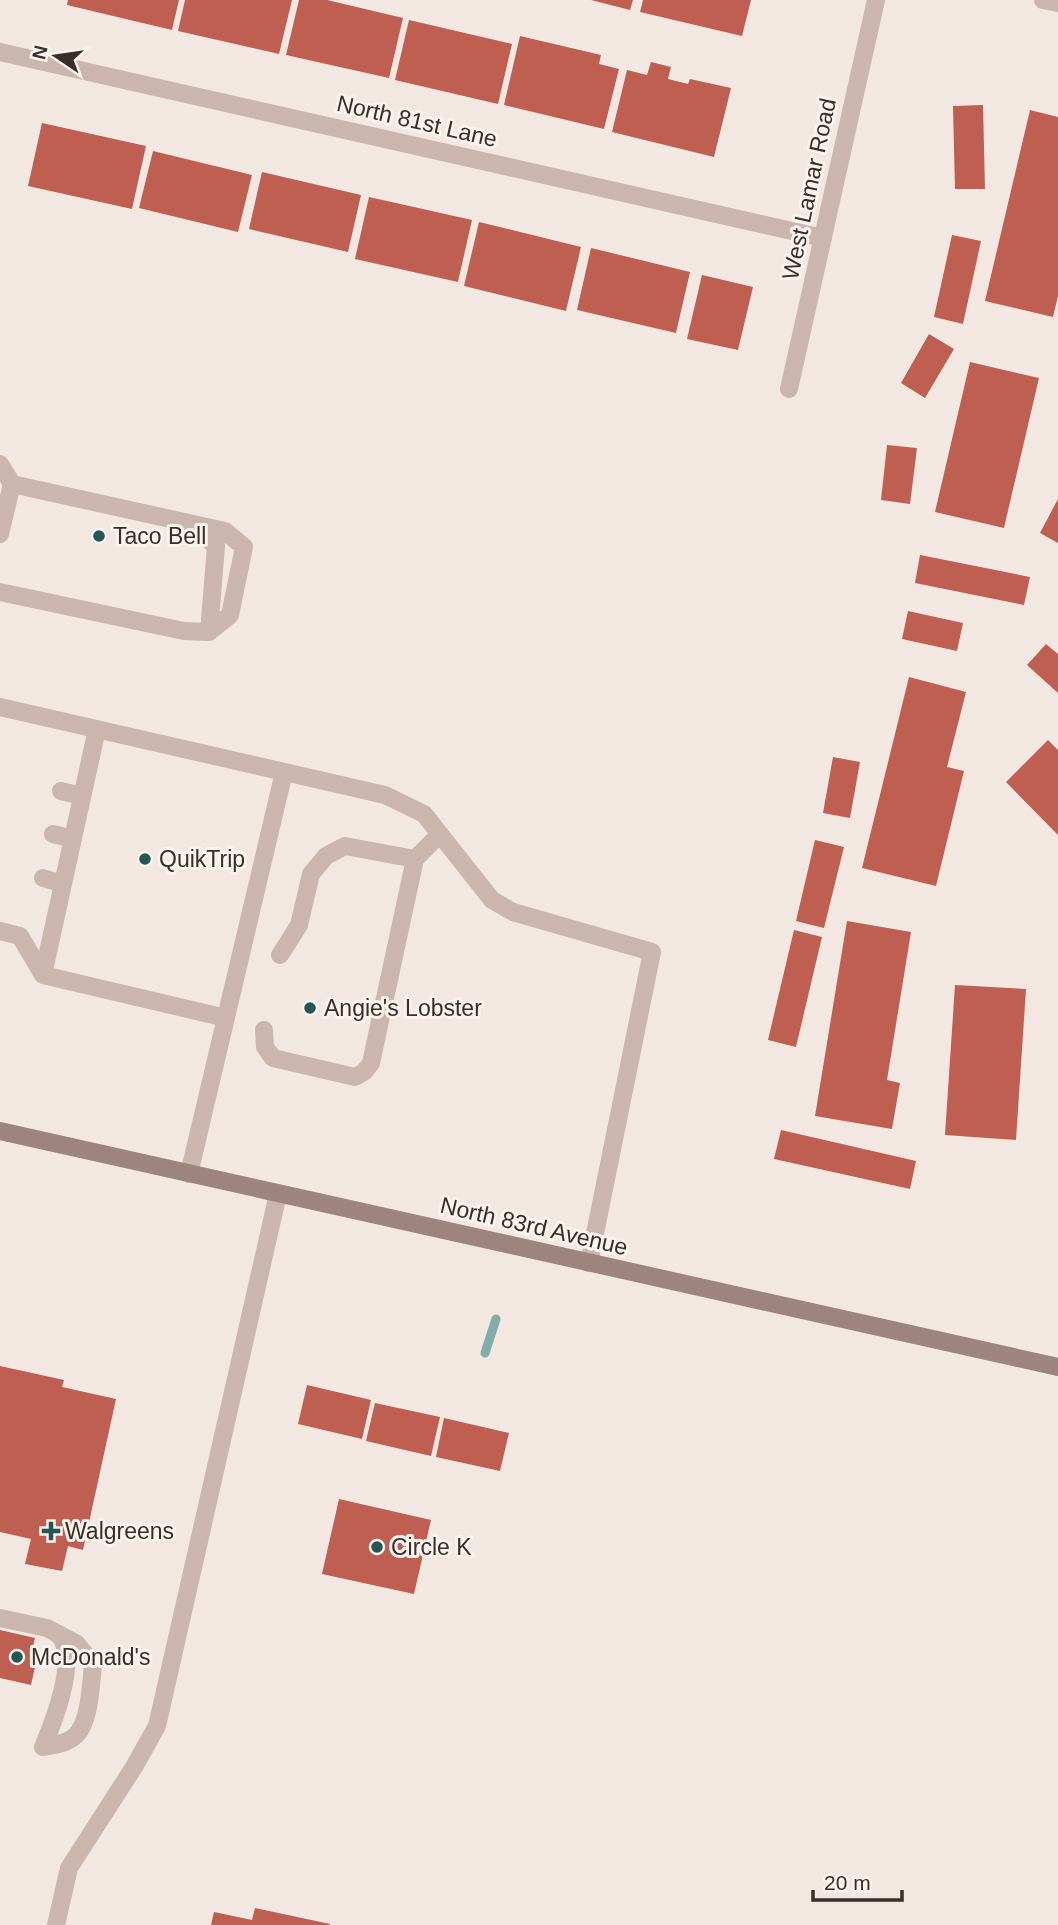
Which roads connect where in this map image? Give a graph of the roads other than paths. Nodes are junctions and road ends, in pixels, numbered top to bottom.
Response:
1 (876, 0) edge
2 (1044, 0) edge
3 (1058, 3) edge
4 (0, 52) edge
5 (823, 237) junction
6 (789, 389) dead end
7 (0, 464) edge
8 (12, 484) junction
9 (189, 523) junction
10 (0, 534) edge
11 (0, 592) edge
12 (209, 632) junction
13 (0, 707) edge
14 (97, 729) junction
15 (284, 772) junction
16 (61, 791) dead end
17 (82, 796) junction
18 (53, 834) dead end
19 (440, 834) junction
20 (73, 839) junction
21 (415, 859) junction
22 (43, 878) dead end
23 (63, 884) junction
24 (0, 931) edge
25 (280, 955) dead end
26 (43, 975) junction
27 (226, 1018) junction
28 (264, 1030) dead end
29 (0, 1131) edge
30 (189, 1174) junction
31 (278, 1194) junction
32 (589, 1263) junction
33 (1058, 1367) edge
34 (0, 1619) edge
35 (59, 1635) junction
36 (56, 1925) edge

1 - 5 street, West Lamar Road
2 - 3 street
4 - 5 street, North 81st Lane
5 - 6 street, West Lamar Road
7 - 8 street
8 - 9 street
8 - 10 street
9 - 12 street
9 - 12 street
11 - 12 street
13 - 14 street
14 - 15 street
14 - 17 street
15 - 19 street
15 - 27 street
16 - 17 street
17 - 20 street
18 - 20 street
19 - 21 street
19 - 32 street
20 - 23 street
21 - 25 street
21 - 28 street
22 - 23 street
23 - 26 street
24 - 26 street
26 - 27 street
27 - 30 street
29 - 30 main road, North 83rd Avenue
30 - 31 main road, North 83rd Avenue
31 - 32 main road, North 83rd Avenue
31 - 36 street
32 - 33 main road, North 83rd Avenue
34 - 35 street
35 - 35 street

